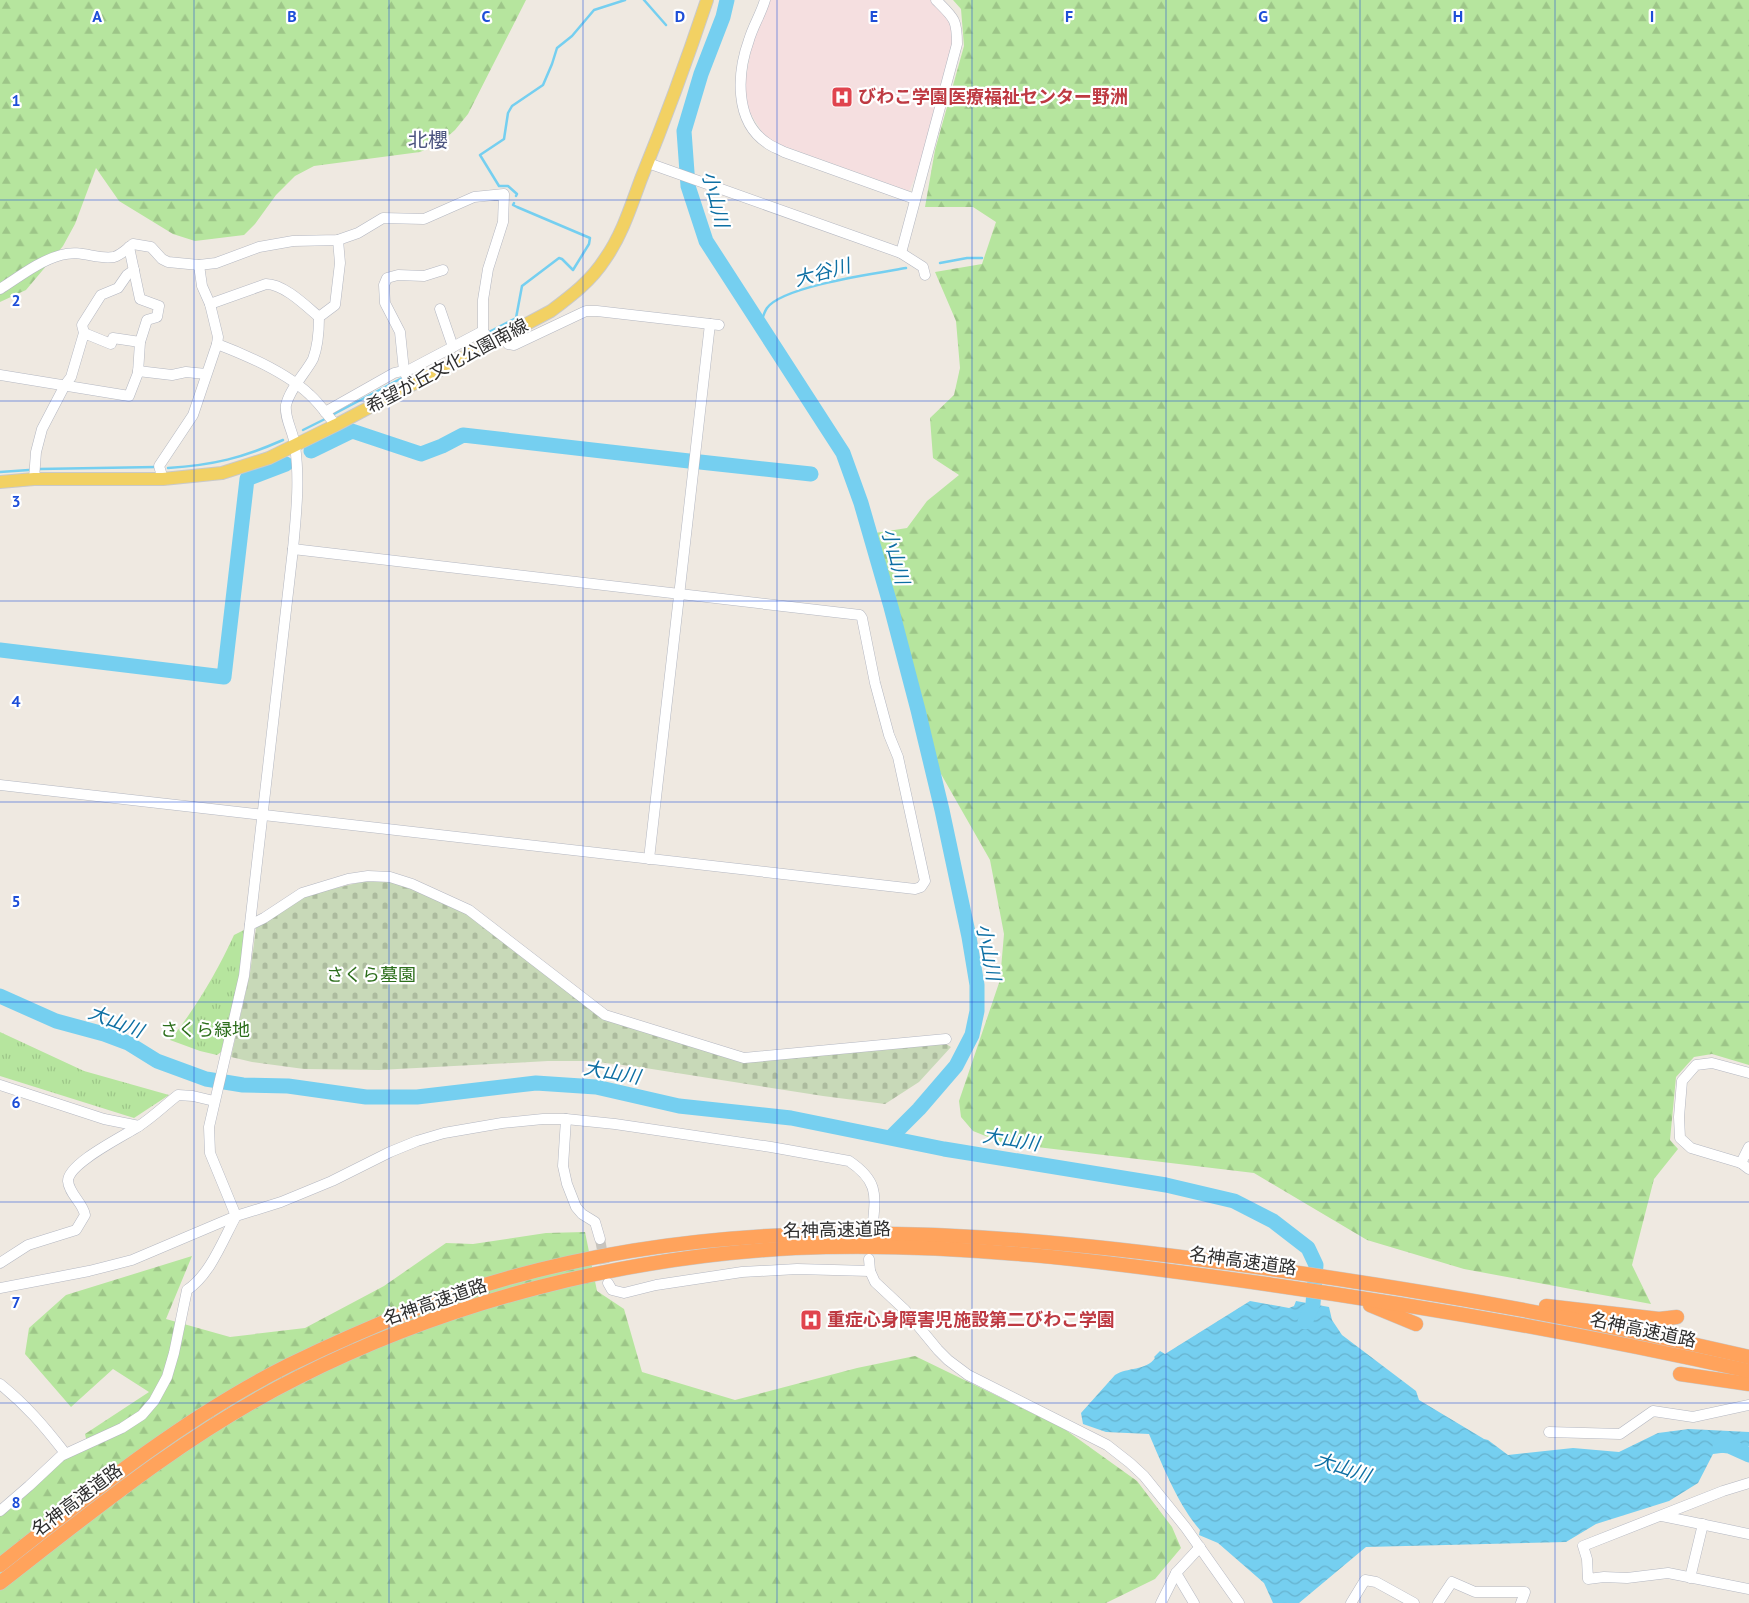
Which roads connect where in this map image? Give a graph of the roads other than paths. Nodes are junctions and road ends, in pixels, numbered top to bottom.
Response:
1 (707, 0) edge
2 (764, 0) edge
3 (936, 0) edge
4 (648, 163) junction
5 (916, 199) junction
6 (338, 240) junction
7 (129, 247) junction
8 (900, 253) junction
9 (199, 265) junction
10 (134, 270) junction
11 (443, 270) dead end
12 (925, 275) dead end
13 (0, 289) edge
14 (210, 304) junction
15 (440, 309) dead end
16 (319, 317) junction
17 (483, 331) junction
18 (84, 333) junction
19 (504, 337) junction
20 (140, 342) junction
21 (491, 343) junction
22 (217, 344) junction
23 (453, 347) junction
24 (138, 371) junction
25 (404, 371) junction
26 (206, 374) junction
27 (0, 375) edge
28 (297, 384) junction
29 (65, 385) junction
30 (412, 385) junction
31 (325, 412) junction
32 (336, 425) junction
33 (295, 444) junction
34 (34, 479) junction
35 (163, 479) junction
36 (0, 482) edge
37 (293, 549) junction
38 (680, 594) junction
39 (0, 785) edge
40 (262, 815) junction
41 (649, 859) junction
42 (250, 925) junction
43 (946, 1039) dead end
44 (1749, 1073) edge
45 (0, 1085) edge
46 (214, 1100) junction
47 (566, 1119) junction
48 (139, 1126) junction
49 (1749, 1147) edge
50 (1745, 1166) edge
51 (236, 1216) junction
52 (873, 1222) dead end
53 (600, 1239) tunnel mouth
54 (869, 1259) dead end
55 (0, 1263) edge
56 (870, 1271) junction
57 (608, 1283) dead end
58 (0, 1288) edge
59 (1416, 1291) junction
60 (1331, 1293) junction
61 (1677, 1317) dead end
62 (1416, 1324) dead end
63 (1749, 1357) edge
64 (1749, 1371) edge
65 (1680, 1374) dead end
66 (0, 1384) edge
67 (1749, 1384) edge
68 (1749, 1405) edge
69 (1549, 1432) dead end
70 (65, 1453) junction
71 (1749, 1482) edge
72 (0, 1511) edge
73 (1661, 1516) junction
74 (1702, 1524) junction
75 (1749, 1534) edge
76 (1200, 1547) junction
77 (0, 1565) edge
78 (1176, 1573) junction
79 (1690, 1578) junction
80 (0, 1583) edge
81 (1749, 1589) edge
82 (1161, 1603) edge
83 (1194, 1603) edge
84 (1239, 1603) edge
85 (1351, 1603) edge
86 (1414, 1603) edge
87 (1438, 1603) edge
88 (1521, 1603) edge

1 - 4 main road, 希望が丘文化公園南線
2 - 5 street
3 - 5 street
4 - 8 street
4 - 19 main road, 希望が丘文化公園南線
5 - 8 street
6 - 9 street
6 - 16 street
6 - 17 street
7 - 9 street
7 - 10 street
7 - 13 street
8 - 12 street
9 - 14 street
10 - 18 street
10 - 20 street
11 - 25 street
14 - 16 street
14 - 22 street
15 - 23 street
16 - 28 street
17 - 21 street
17 - 23 street
18 - 20 street
18 - 29 street
19 - 21 main road, 希望が丘文化公園南線
19 - 38 street
20 - 24 street
21 - 30 main road, 希望が丘文化公園南線
22 - 26 street
22 - 28 street
23 - 25 street
24 - 26 street
24 - 29 street
25 - 30 street
25 - 31 street
26 - 35 street
27 - 29 street
28 - 31 street
28 - 33 street
29 - 34 street
30 - 32 main road, 希望が丘文化公園南線
31 - 32 street
32 - 33 main road, 希望が丘文化公園南線
33 - 35 main road, 希望が丘文化公園南線
33 - 37 street
34 - 35 main road, 希望が丘文化公園南線
34 - 36 main road, 希望が丘文化公園南線
37 - 38 street
37 - 40 street
38 - 41 street
38 - 41 street
39 - 40 street
40 - 41 street
40 - 42 street
42 - 43 street
42 - 46 street
44 - 50 street
45 - 48 street
46 - 48 street
46 - 51 street
47 - 51 street
47 - 52 street
47 - 53 street
48 - 55 street
49 - 50 street
51 - 58 street
51 - 70 street
54 - 56 street
56 - 57 street
56 - 76 street
59 - 61 highway
59 - 63 highway, 名神高速道路
59 - 77 highway, 名神高速道路
60 - 62 highway
60 - 64 highway, 名神高速道路
60 - 80 highway, 名神高速道路
65 - 67 highway
66 - 70 street
68 - 69 street
70 - 72 street
71 - 73 street
73 - 74 street
73 - 79 street
74 - 75 street
74 - 79 street
76 - 78 street
76 - 84 street
78 - 82 street
78 - 83 street
79 - 81 street
85 - 86 street
87 - 88 street

